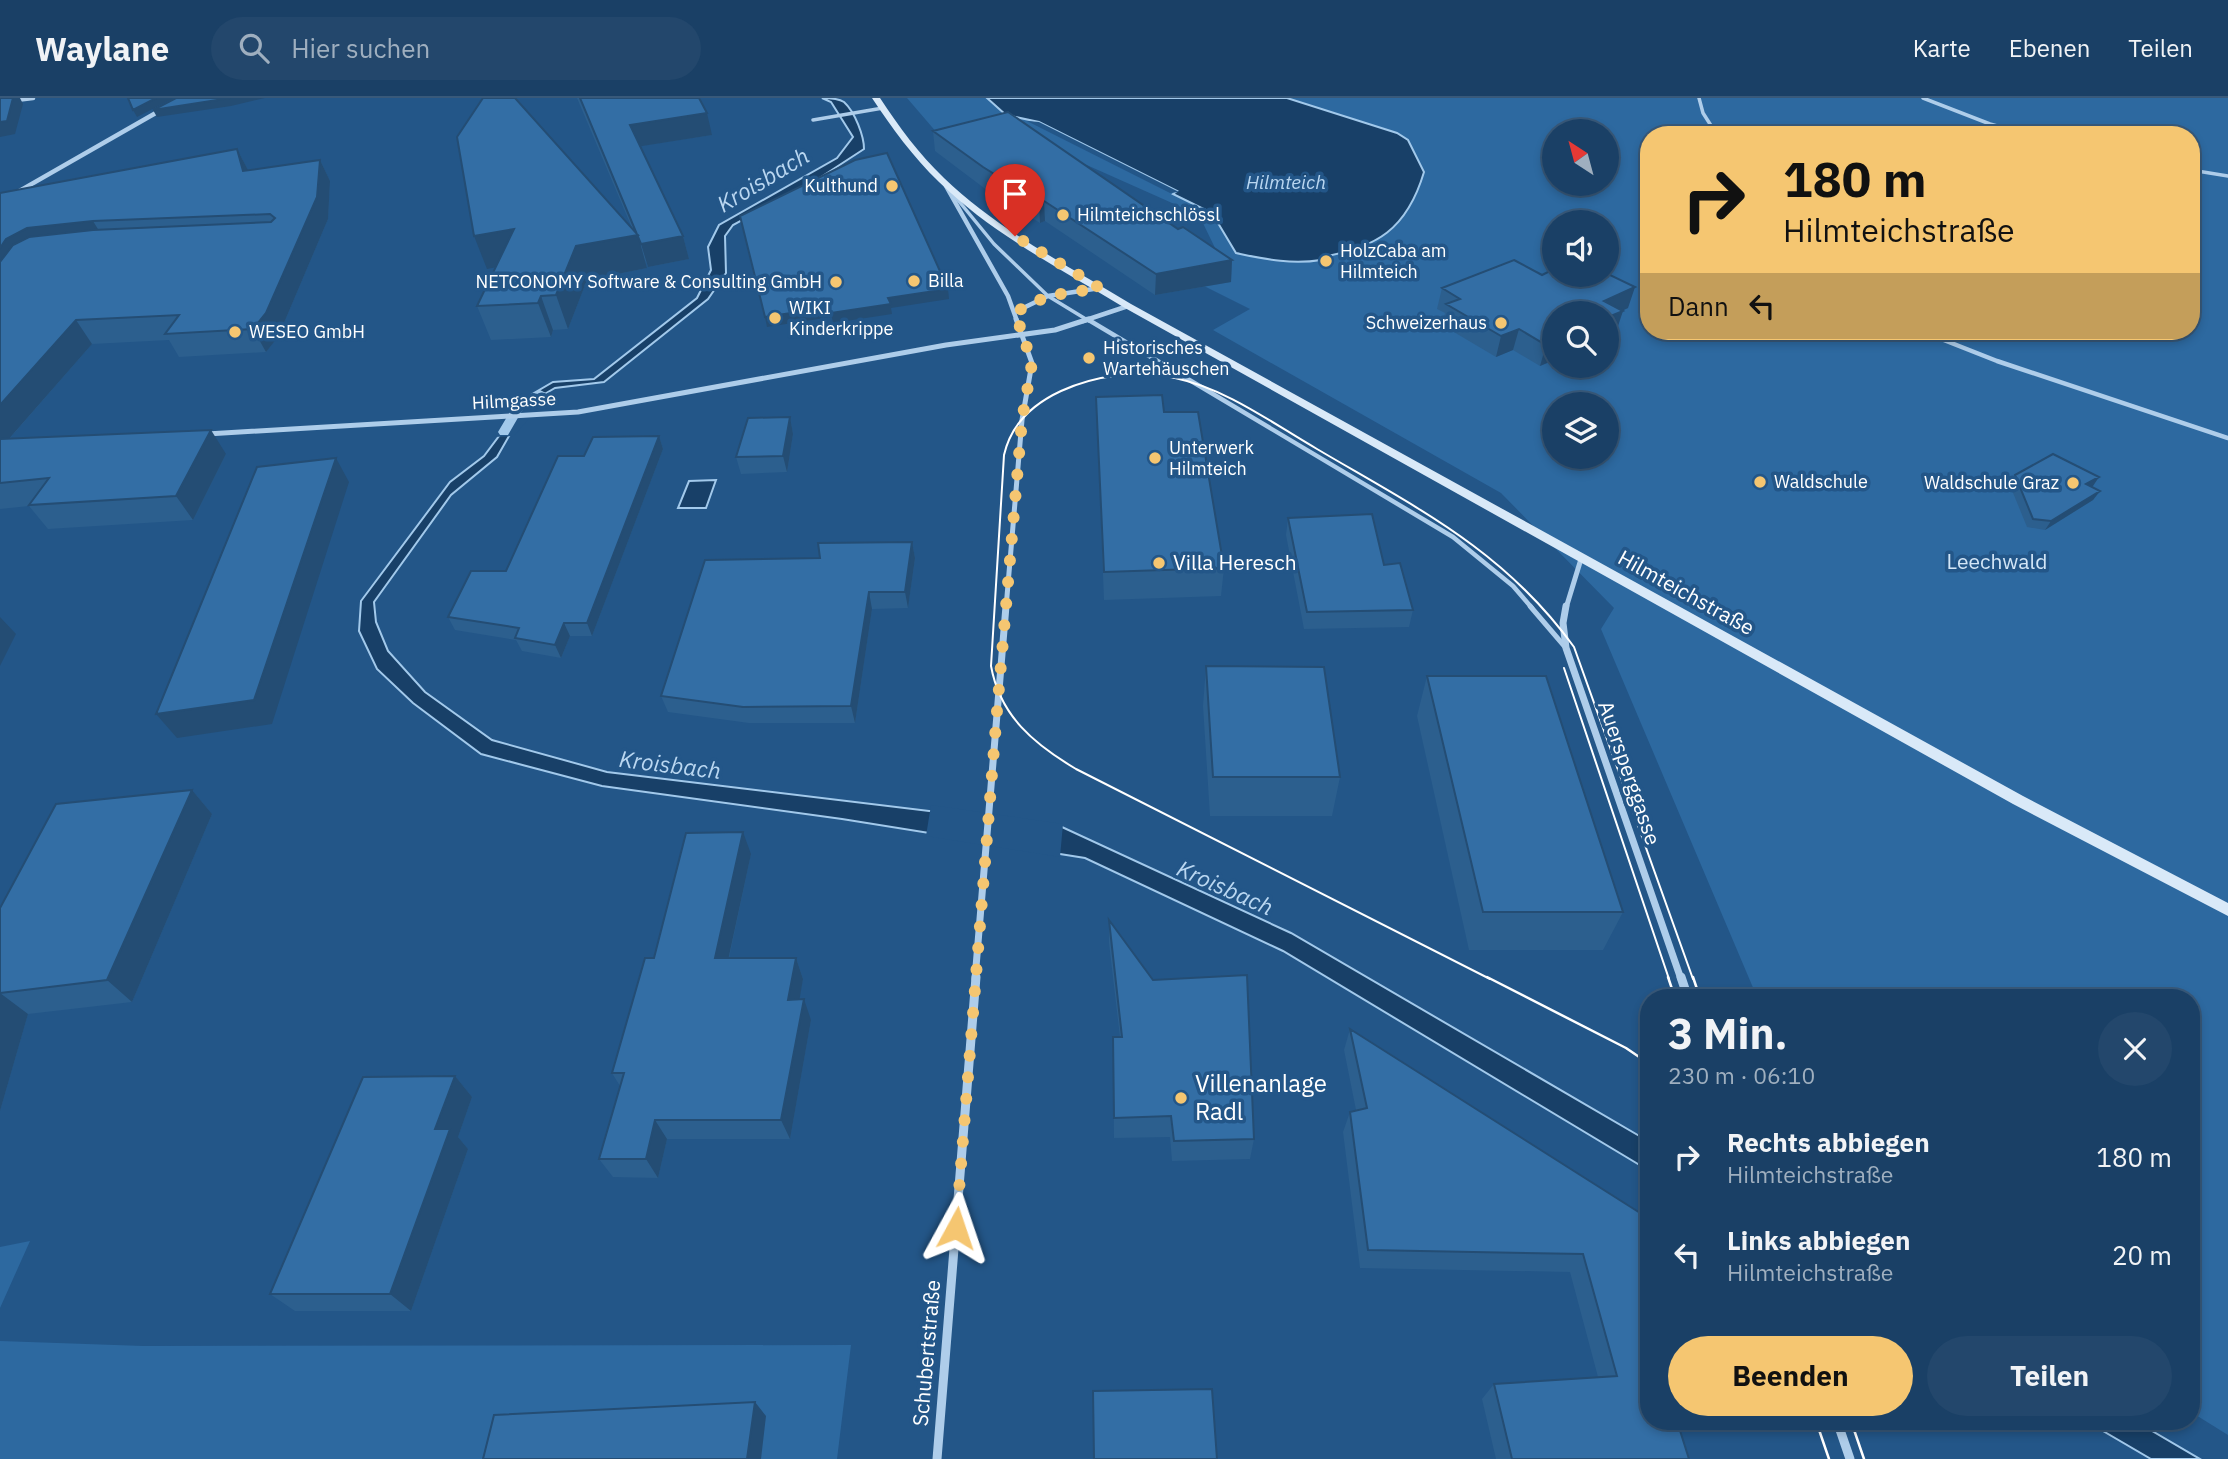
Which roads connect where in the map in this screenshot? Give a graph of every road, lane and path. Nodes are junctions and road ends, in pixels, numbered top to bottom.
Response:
1 (33, 98) edge
2 (876, 98) edge
3 (1699, 98) edge
4 (1923, 98) edge
5 (0, 102) edge
6 (883, 108) junction
7 (164, 109) edge
8 (813, 120) dead end
9 (1711, 126) edge
10 (1997, 126) edge
11 (2200, 171) edge
12 (2228, 176) edge
13 (945, 183) junction
14 (0, 202) edge
15 (1100, 288) junction
16 (1048, 296) junction
17 (1128, 306) junction
18 (1015, 312) junction
19 (1087, 321) junction
20 (1023, 334) junction
21 (1942, 340) edge
22 (198, 435) edge
23 (2228, 438) edge
24 (1581, 559) junction
25 (1566, 648) junction
26 (2228, 910) edge
27 (1685, 989) edge
28 (1840, 1430) edge
29 (937, 1459) edge
30 (1850, 1459) edge

1 - 5 street
2 - 6 main road, Hilmteichstraße
3 - 9 lane
4 - 10 lane
6 - 8 lane
6 - 13 main road, Hilmteichstraße
7 - 14 street
11 - 12 lane
13 - 15 main road, Hilmteichstraße
13 - 16 lane
13 - 18 street, Schubertstraße
15 - 16 street
15 - 17 main road, Hilmteichstraße
16 - 18 street
16 - 19 lane
17 - 19 street
17 - 24 main road, Hilmteichstraße
18 - 20 street, Schubertstraße
19 - 20 street
19 - 25 lane
20 - 22 street, Hilmgasse
20 - 29 street, Schubertstraße
21 - 23 lane
24 - 25 street, Auersperggasse
24 - 26 main road, Hilmteichstraße
25 - 27 street, Auersperggasse
28 - 30 street

